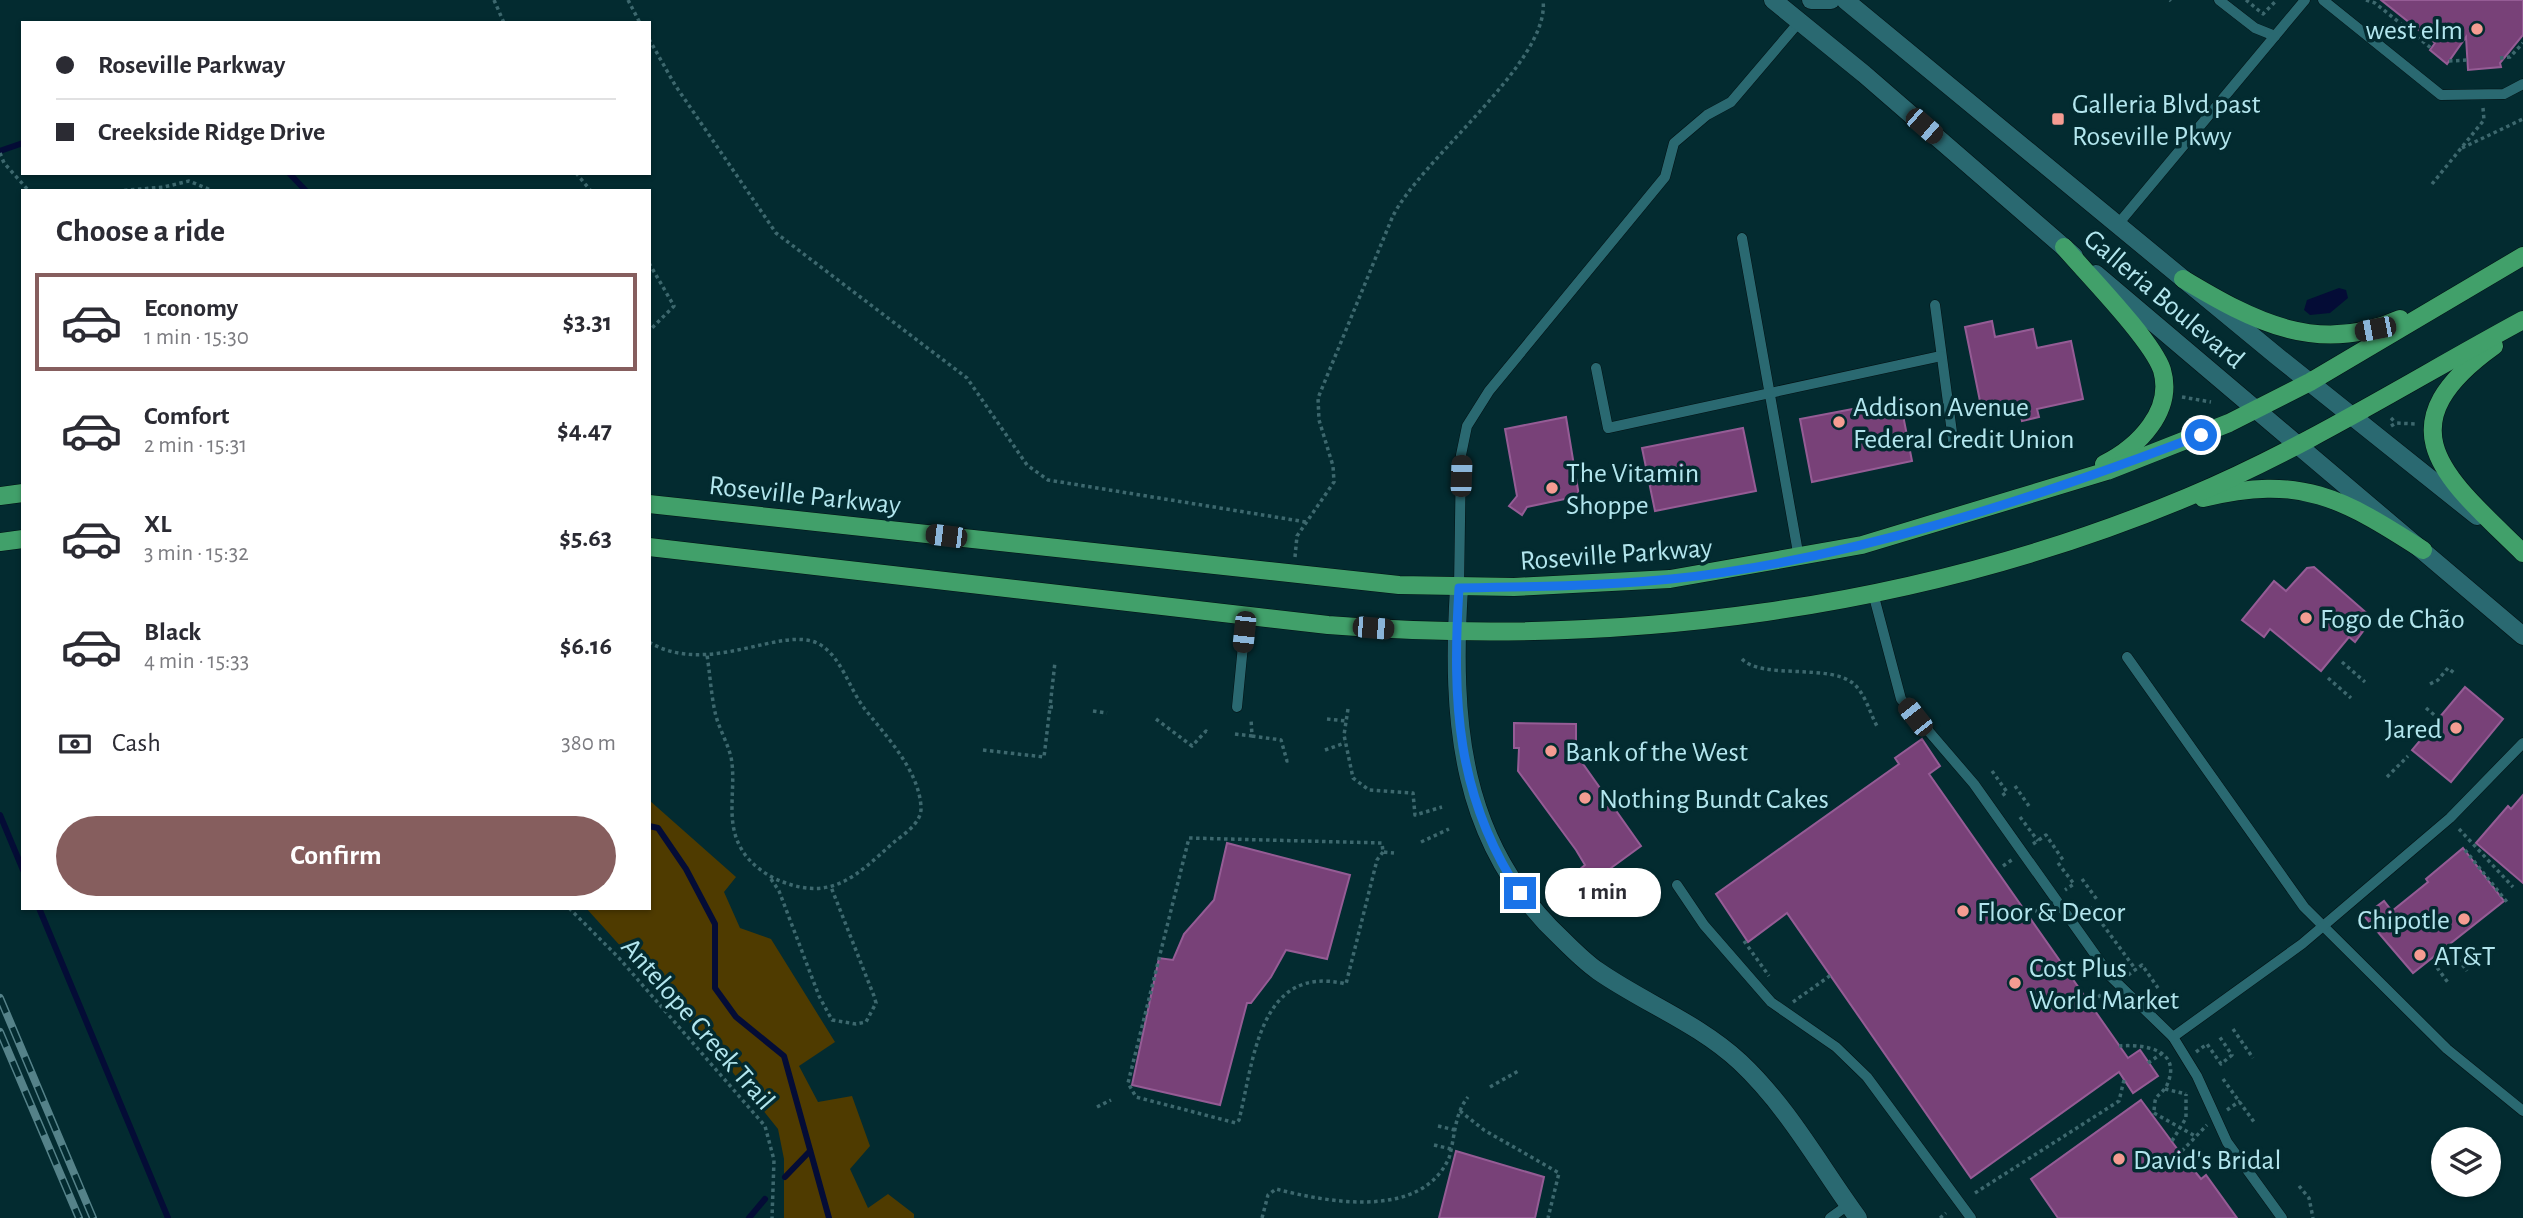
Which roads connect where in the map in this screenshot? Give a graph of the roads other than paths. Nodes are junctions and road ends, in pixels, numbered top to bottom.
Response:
1 (1773, 0) edge
2 (1811, 0) edge
3 (1831, 0) edge
4 (1844, 0) edge
5 (2219, 0) edge
6 (2305, 0) edge
7 (2323, 0) edge
8 (1800, 21) junction
9 (2274, 36) junction
10 (2523, 84) edge
11 (2119, 223) junction
12 (1742, 238) dead end
13 (2064, 247) junction
14 (2523, 256) edge
15 (2183, 279) junction
16 (2479, 284) junction
17 (1935, 305) dead end
18 (2523, 320) edge
19 (2523, 325) edge
20 (1941, 356) junction
21 (1596, 368) dead end
22 (2310, 382) junction
23 (1770, 395) junction
24 (2257, 410) junction
25 (2352, 415) junction
26 (1953, 440) dead end
27 (2298, 444) junction
28 (2048, 490) junction
29 (21, 493) edge
30 (0, 496) edge
31 (651, 504) edge
32 (2142, 515) junction
33 (21, 539) edge
34 (0, 542) edge
35 (651, 547) edge
36 (2423, 550) junction
37 (2523, 553) edge
38 (1799, 558) junction
39 (1459, 588) junction
40 (1873, 593) junction
41 (1246, 615) junction
42 (1456, 633) junction
43 (2523, 636) edge
44 (2127, 657) dead end
45 (1237, 707) dead end
46 (2523, 743) edge
47 (1677, 886) dead end
48 (2324, 925) junction
49 (2173, 1037) junction
50 (2523, 1111) edge
51 (1853, 1211) edge
52 (1830, 1218) edge
53 (1971, 1218) edge
54 (2282, 1218) edge

1 - 8 main road, Galleria Boulevard
2 - 3 main road
4 - 11 main road, Galleria Boulevard
5 - 9 lane
6 - 9 lane
7 - 10 lane
8 - 13 main road, Galleria Boulevard
8 - 39 lane
9 - 11 lane
11 - 15 main road, Galleria Boulevard
12 - 23 lane
13 - 24 main road, Galleria Boulevard
13 - 28 main road
14 - 16 main road, Roseville Parkway
15 - 16 main road
15 - 22 main road, Galleria Boulevard
16 - 22 main road, Roseville Parkway
17 - 20 lane
18 - 25 main road
19 - 37 main road
20 - 23 lane
20 - 26 lane
21 - 23 lane
22 - 24 main road, Roseville Parkway
22 - 25 main road, Galleria Boulevard
23 - 38 lane
24 - 27 main road, Galleria Boulevard
24 - 28 main road, Roseville Parkway
25 - 27 main road
25 - 37 main road, Galleria Boulevard
27 - 32 main road
27 - 36 main road, Galleria Boulevard
28 - 38 main road, Roseville Parkway
29 - 30 main road
31 - 39 main road, Roseville Parkway
32 - 36 main road
32 - 40 main road
33 - 34 main road
35 - 41 main road
36 - 43 main road, Galleria Boulevard
38 - 39 main road, Roseville Parkway
39 - 42 main road
40 - 42 main road
40 - 49 lane
41 - 42 main road
41 - 45 lane
42 - 51 main road
44 - 48 lane
46 - 48 lane
47 - 53 lane
48 - 49 lane
48 - 50 lane
49 - 54 lane
51 - 52 lane

